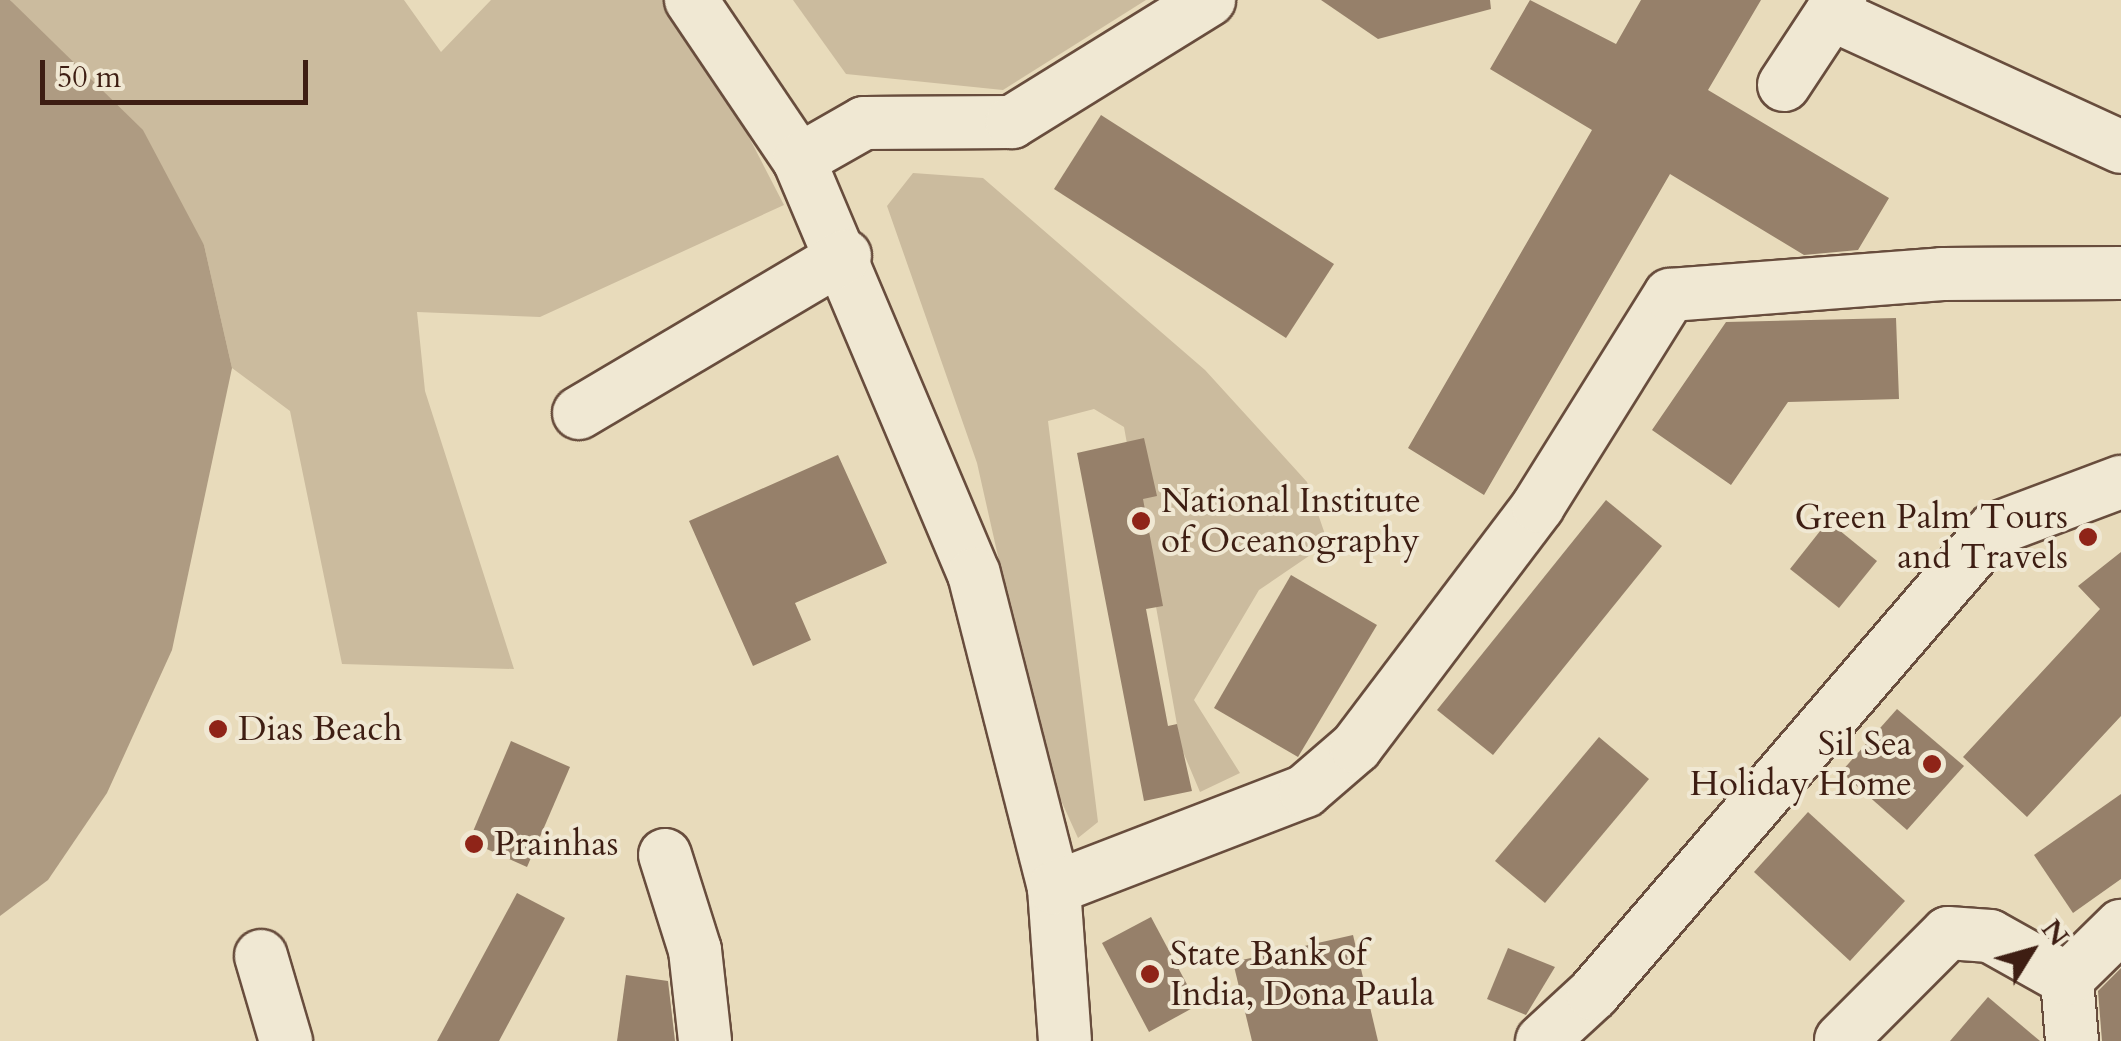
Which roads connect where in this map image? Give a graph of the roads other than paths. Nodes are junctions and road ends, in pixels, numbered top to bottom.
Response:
1 (691, 0) edge
2 (1209, 0) edge
3 (1850, 5) edge
4 (1784, 85) dead end
5 (2121, 115) edge
6 (2121, 147) edge
7 (799, 160) junction
8 (845, 256) junction
9 (2121, 273) edge
10 (579, 412) dead end
11 (2121, 482) edge
12 (664, 855) dead end
13 (1068, 883) junction
14 (2121, 926) edge
15 (261, 956) dead end
16 (2067, 979) junction
17 (1841, 1040) edge
18 (286, 1041) edge
19 (705, 1041) edge
20 (1065, 1041) edge
21 (1542, 1041) edge
22 (2072, 1041) edge

1 - 7 street
2 - 7 street
3 - 4 street
3 - 5 street
3 - 6 street
7 - 8 street
8 - 10 street
8 - 13 street
9 - 13 street
11 - 21 street
12 - 19 street
13 - 20 street
14 - 16 street
15 - 18 street
16 - 17 street
16 - 22 street

